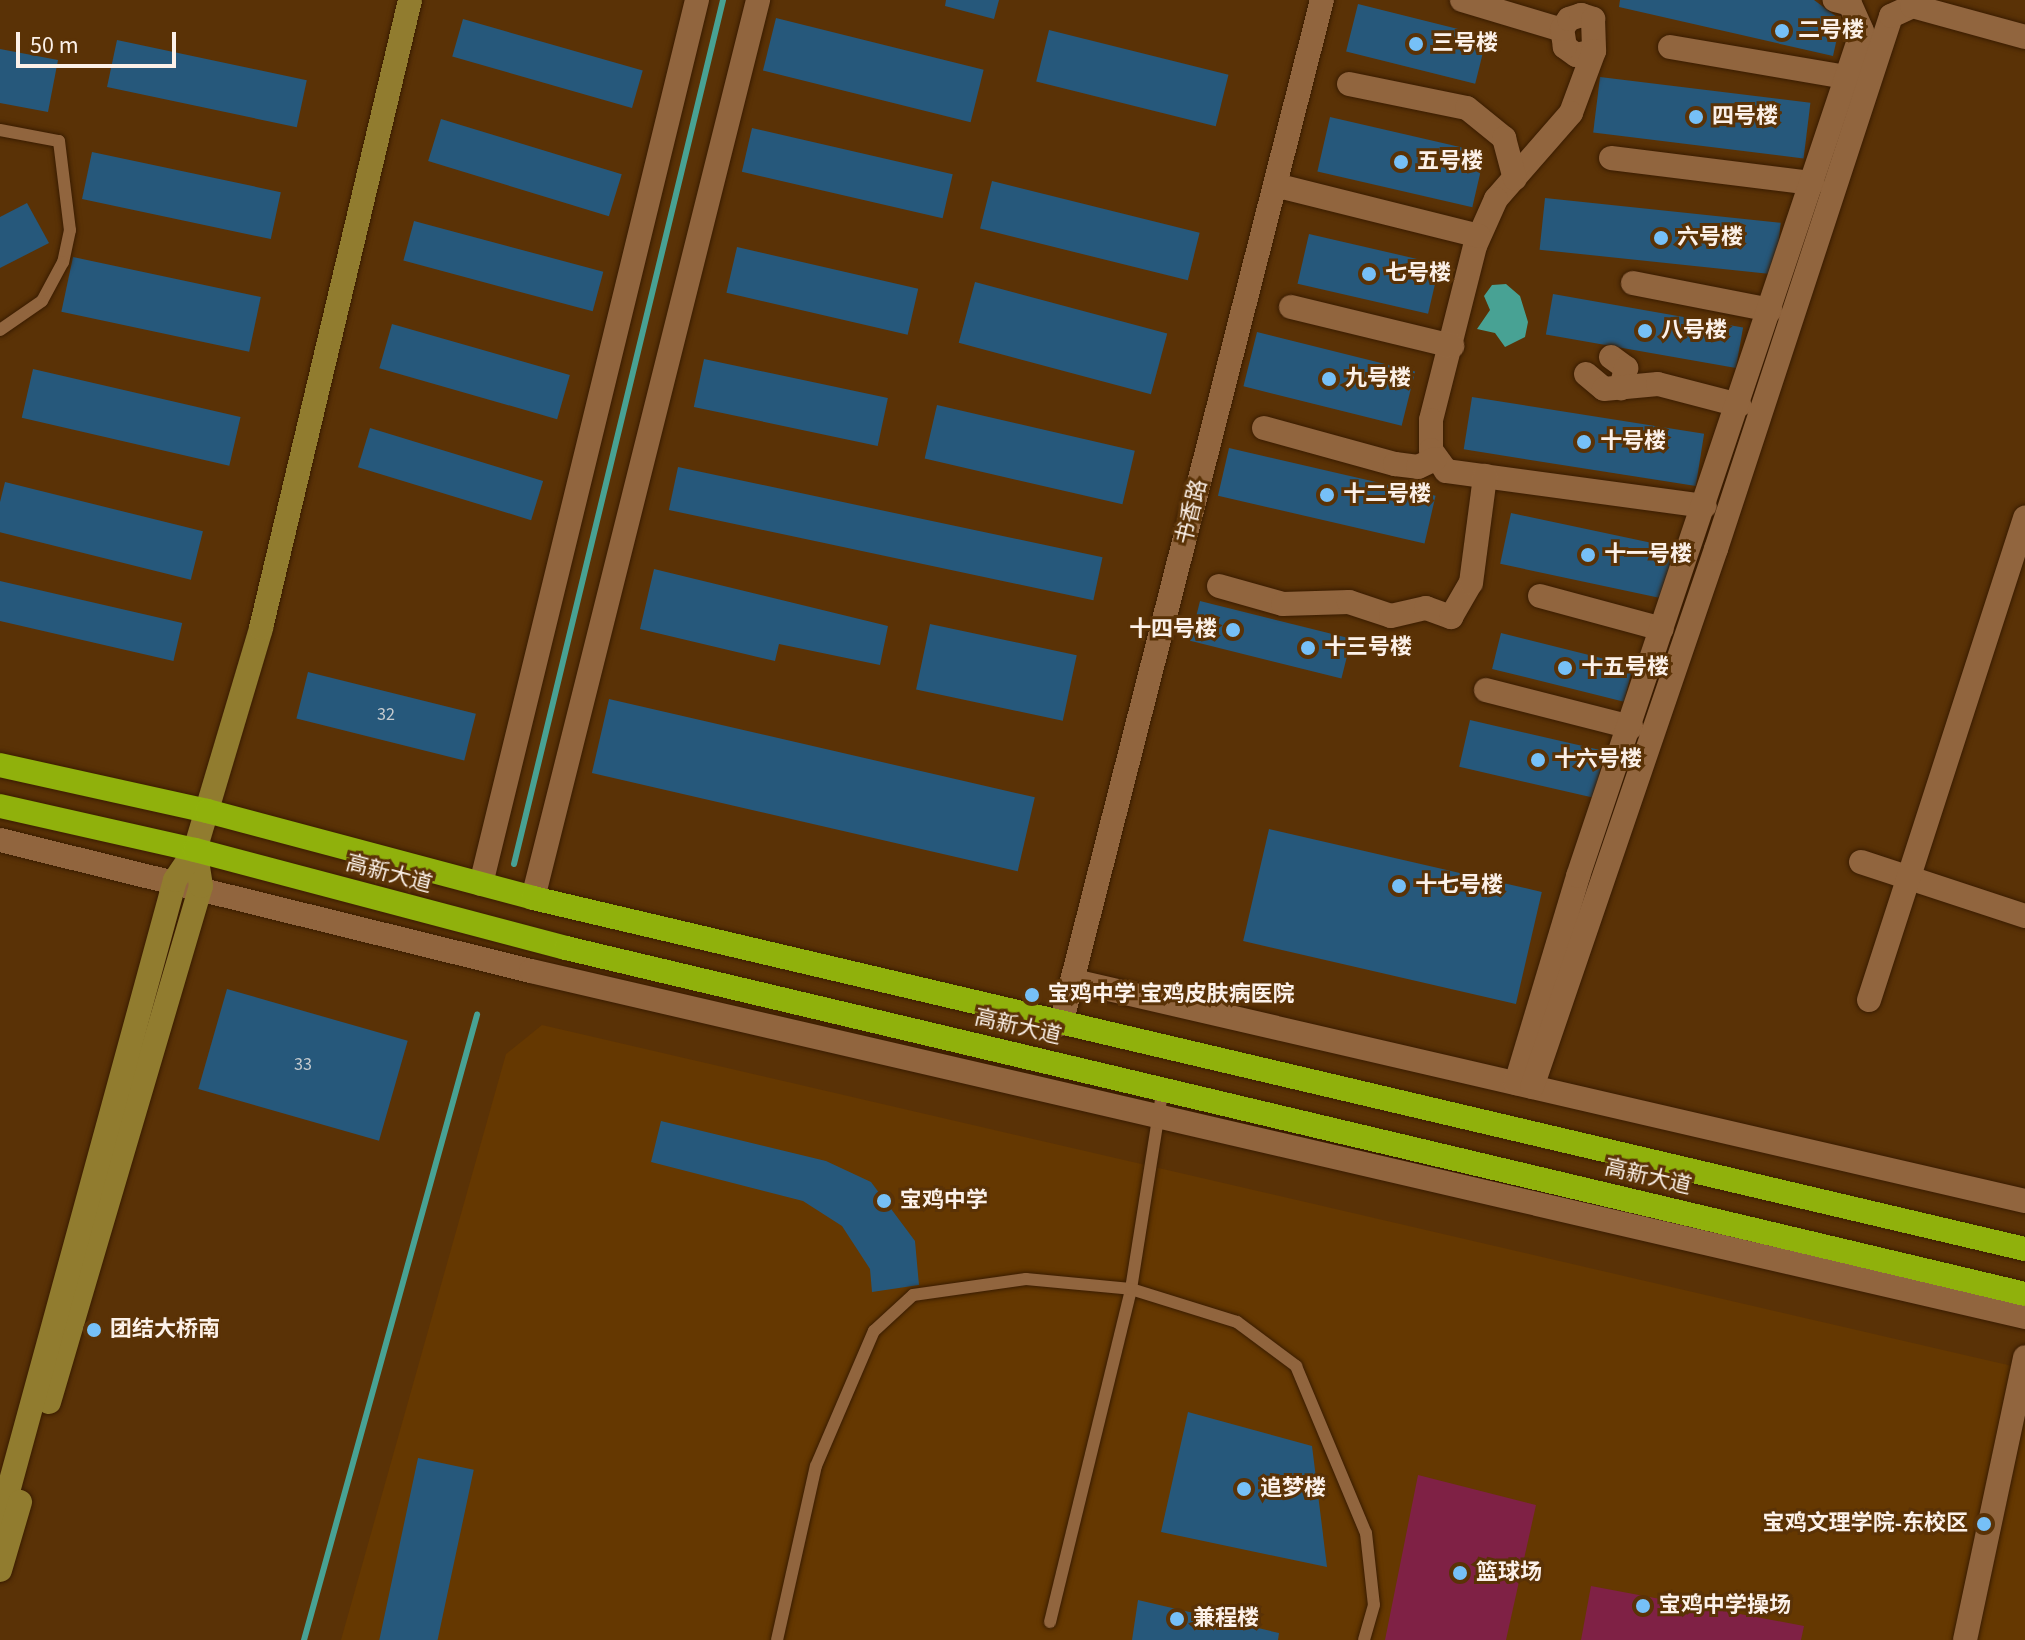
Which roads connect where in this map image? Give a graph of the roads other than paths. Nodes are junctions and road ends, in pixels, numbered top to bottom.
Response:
1 (410, 0) edge
2 (697, 0) edge
3 (758, 0) edge
4 (1322, 0) edge
5 (1462, 0) edge
6 (1835, 0) edge
7 (1589, 8) edge
8 (1562, 30) junction
9 (2025, 37) edge
10 (1670, 47) dead end
11 (1594, 51) junction
12 (1846, 77) junction
13 (1349, 84) dead end
14 (0, 130) edge
15 (1611, 158) dead end
16 (1515, 179) junction
17 (1812, 183) junction
18 (1275, 185) junction
19 (1479, 236) junction
20 (1633, 283) dead end
21 (1291, 307) dead end
22 (1770, 310) junction
23 (0, 330) edge
24 (1452, 346) junction
25 (1611, 357) dead end
26 (1586, 374) dead end
27 (1621, 388) junction
28 (1739, 405) junction
29 (1264, 428) dead end
30 (1435, 459) junction
31 (1485, 476) junction
32 (1705, 506) junction
33 (2025, 518) edge
34 (1219, 586) dead end
35 (1540, 596) dead end
36 (1662, 629) junction
37 (1486, 690) dead end
38 (1631, 727) junction
39 (0, 765) edge
40 (0, 806) edge
41 (207, 811) junction
42 (0, 840) edge
43 (195, 850) junction
44 (1861, 862) dead end
45 (175, 880) junction
46 (1908, 880) junction
47 (481, 884) junction
48 (201, 886) junction
49 (533, 898) junction
50 (2025, 916) edge
51 (1074, 981) junction
52 (1869, 1000) dead end
53 (1061, 1024) junction
54 (1524, 1085) junction
55 (1163, 1088) junction
56 (1161, 1116) junction
57 (2025, 1201) edge
58 (2025, 1249) edge
59 (1131, 1289) junction
60 (2025, 1294) edge
61 (2025, 1317) edge
62 (2025, 1357) edge
63 (2017, 1437) edge
64 (0, 1521) edge
65 (0, 1570) edge
66 (1050, 1622) dead end
67 (777, 1640) edge
68 (1364, 1640) edge
69 (1965, 1640) edge

1 - 41 main road
2 - 47 street
3 - 49 street
4 - 18 street, 书香路
5 - 8 street
6 - 12 street
7 - 8 street
7 - 11 street
8 - 11 street
9 - 54 street
10 - 12 street
11 - 16 street
12 - 17 street
13 - 16 street
14 - 23 lane
15 - 17 street
16 - 19 street
17 - 22 street
18 - 19 street
18 - 51 street, 书香路
19 - 24 street
20 - 22 street
21 - 24 street
22 - 28 street
24 - 30 street
25 - 27 street
26 - 27 street
27 - 28 street
28 - 32 street
29 - 30 street
30 - 31 street
31 - 32 street
31 - 34 street
32 - 36 street
33 - 46 street
35 - 36 street
36 - 38 street
37 - 38 street
38 - 54 street
39 - 41 highway, 高新大道
40 - 43 highway, 高新大道
41 - 43 main road
41 - 47 highway, 高新大道
42 - 45 street
43 - 45 main road
43 - 48 main road
43 - 55 highway, 高新大道
44 - 46 street
45 - 48 street
45 - 64 main road
46 - 50 street
46 - 52 street
47 - 49 highway, 高新大道
48 - 56 street
48 - 65 main road
49 - 53 highway, 高新大道
51 - 53 street, 书香路
51 - 54 street
53 - 58 highway, 高新大道
54 - 57 street
55 - 56 lane
55 - 60 highway, 高新大道
56 - 59 lane
56 - 61 street
59 - 66 lane
59 - 67 lane
59 - 68 lane
62 - 63 street
63 - 69 street

